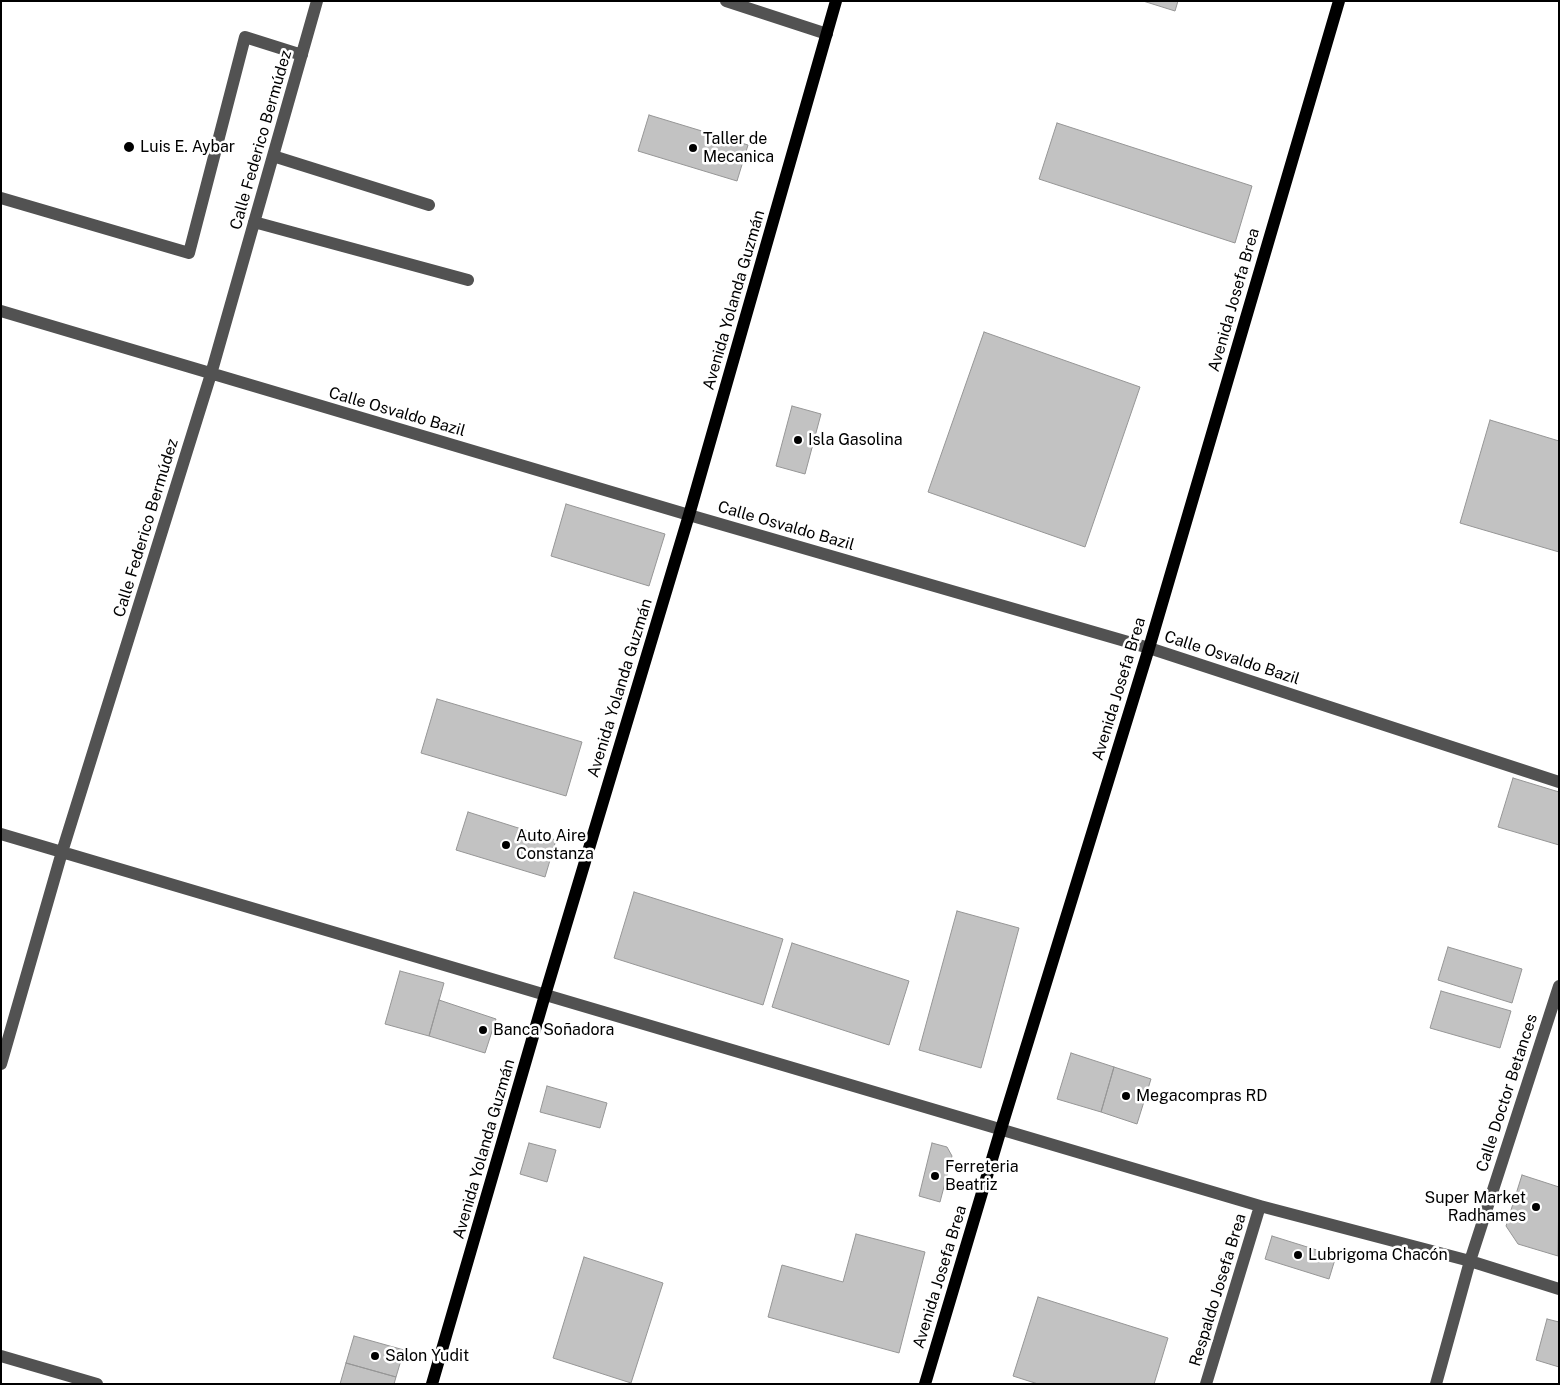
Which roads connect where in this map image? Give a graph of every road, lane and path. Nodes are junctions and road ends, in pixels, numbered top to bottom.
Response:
1 (317, 1) edge
2 (726, 1) edge
3 (836, 1) edge
4 (1339, 1) edge
5 (827, 34) junction
6 (302, 55) junction
7 (273, 156) junction
8 (1, 198) edge
9 (429, 205) dead end
10 (254, 222) junction
11 (468, 280) dead end
12 (1, 311) edge
13 (211, 374) junction
14 (689, 515) junction
15 (1149, 648) junction
16 (1559, 782) edge
17 (1, 834) edge
18 (62, 852) junction
19 (1559, 986) edge
20 (545, 995) junction
21 (1, 1064) edge
22 (1001, 1129) junction
23 (1260, 1206) junction
24 (1470, 1261) junction
25 (1559, 1289) edge
26 (1, 1356) edge
27 (97, 1384) edge
28 (432, 1384) edge
29 (925, 1384) edge
30 (1206, 1384) edge
31 (1436, 1384) edge

1 - 6 street, Calle Federico Bermúdez
2 - 5 street
3 - 5 main road, Avenida Yolanda Guzmán
4 - 15 main road, Avenida Josefa Brea
5 - 14 main road, Avenida Yolanda Guzmán
6 - 7 street, Calle Federico Bermúdez
6 - 8 street
7 - 9 street
7 - 10 street, Calle Federico Bermúdez
10 - 11 street
10 - 13 street, Calle Federico Bermúdez
12 - 13 street, Calle Osvaldo Bazil
13 - 14 street, Calle Osvaldo Bazil
13 - 18 street, Calle Federico Bermúdez
14 - 15 street, Calle Osvaldo Bazil
14 - 20 main road, Avenida Yolanda Guzmán
15 - 16 street, Calle Osvaldo Bazil
15 - 22 main road, Avenida Josefa Brea
17 - 18 street
18 - 20 street
18 - 21 street, Calle Federico Bermúdez
19 - 24 street, Calle Doctor Betances
20 - 22 street
20 - 28 main road, Avenida Yolanda Guzmán
22 - 23 street
22 - 29 main road, Avenida Josefa Brea
23 - 24 street
23 - 30 street, Respaldo Josefa Brea
24 - 25 street
24 - 31 street, Calle Doctor Betances
26 - 27 street

